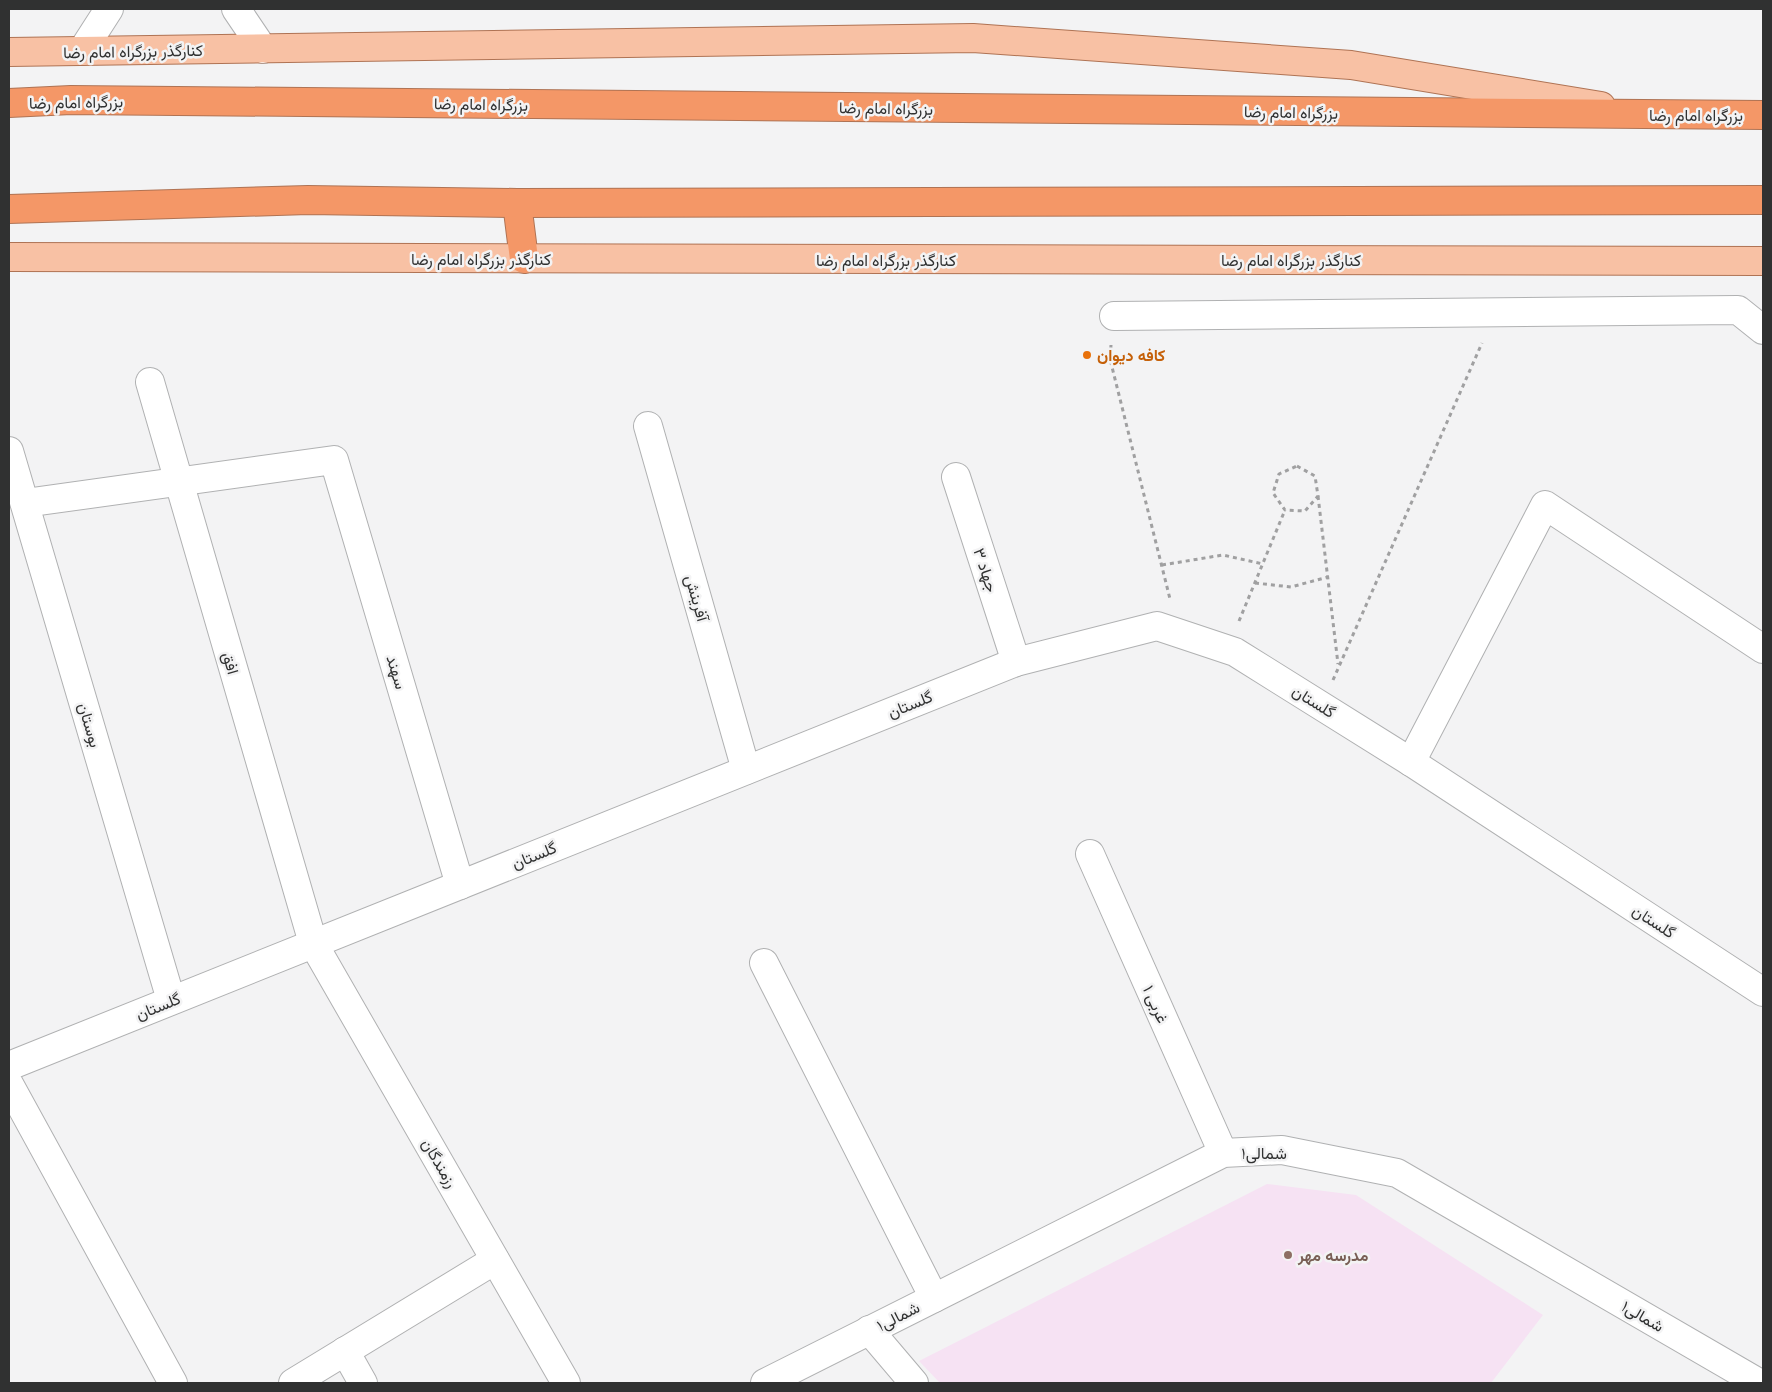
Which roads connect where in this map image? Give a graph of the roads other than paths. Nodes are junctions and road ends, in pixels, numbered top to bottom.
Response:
1 (109, 9) edge
2 (236, 9) edge
3 (263, 49) junction
4 (82, 51) junction
5 (9, 52) edge
6 (9, 104) edge
7 (1763, 115) edge
8 (1662, 116) junction
9 (1763, 200) edge
10 (517, 204) junction
11 (9, 209) edge
12 (9, 257) edge
13 (524, 259) junction
14 (1763, 261) edge
15 (1114, 316) road end
16 (1763, 330) edge
17 (150, 382) dead end
18 (648, 426) dead end
19 (9, 450) edge
20 (956, 478) dead end
21 (179, 483) junction
22 (25, 503) junction
23 (1763, 649) edge
24 (1016, 662) junction
25 (1411, 762) junction
26 (746, 770) junction
27 (1090, 854) dead end
28 (460, 885) junction
29 (313, 943) junction
30 (764, 963) dead end
31 (1763, 992) edge
32 (171, 1000) junction
33 (9, 1066) edge
34 (9, 1084) edge
35 (1223, 1153) junction
36 (496, 1260) junction
37 (934, 1298) junction
38 (869, 1330) junction
39 (345, 1351) junction
40 (173, 1383) edge
41 (293, 1383) edge
42 (363, 1383) edge
43 (566, 1383) edge
44 (765, 1383) edge
45 (914, 1383) edge
46 (1759, 1383) edge

1 - 4 street
2 - 3 street
3 - 4 main road, کنارگذر بزرگراه امام رضا
3 - 8 main road, کنارگذر بزرگراه امام رضا
4 - 5 main road, کنارگذر بزرگراه امام رضا
6 - 8 highway, بزرگراه امام رضا
7 - 8 highway, بزرگراه امام رضا
9 - 10 highway
10 - 11 highway
10 - 13 highway
12 - 13 main road, کنارگذر بزرگراه امام رضا
13 - 14 main road, کنارگذر بزرگراه امام رضا
15 - 16 street
17 - 21 street, افق
18 - 26 street, آفرینش
19 - 22 street, بوستان
20 - 24 street, جهاد ۳
21 - 22 street
21 - 28 street, سهند
21 - 29 street, افق
22 - 32 street, بوستان
23 - 25 street
24 - 25 street, گلستان
24 - 26 street, گلستان
25 - 31 street, گلستان
26 - 28 street, گلستان
27 - 35 street, غربی ۱
28 - 29 street, گلستان
29 - 32 street, گلستان
29 - 36 street, رزمندگان
30 - 37 street
32 - 33 street, گلستان
34 - 40 street
35 - 37 street, شمالی۱
35 - 46 street, شمالی۱
36 - 39 street
36 - 43 street, رزمندگان
37 - 38 street, شمالی۱
38 - 44 street, شمالی۱
38 - 45 street
39 - 41 street
39 - 42 street

